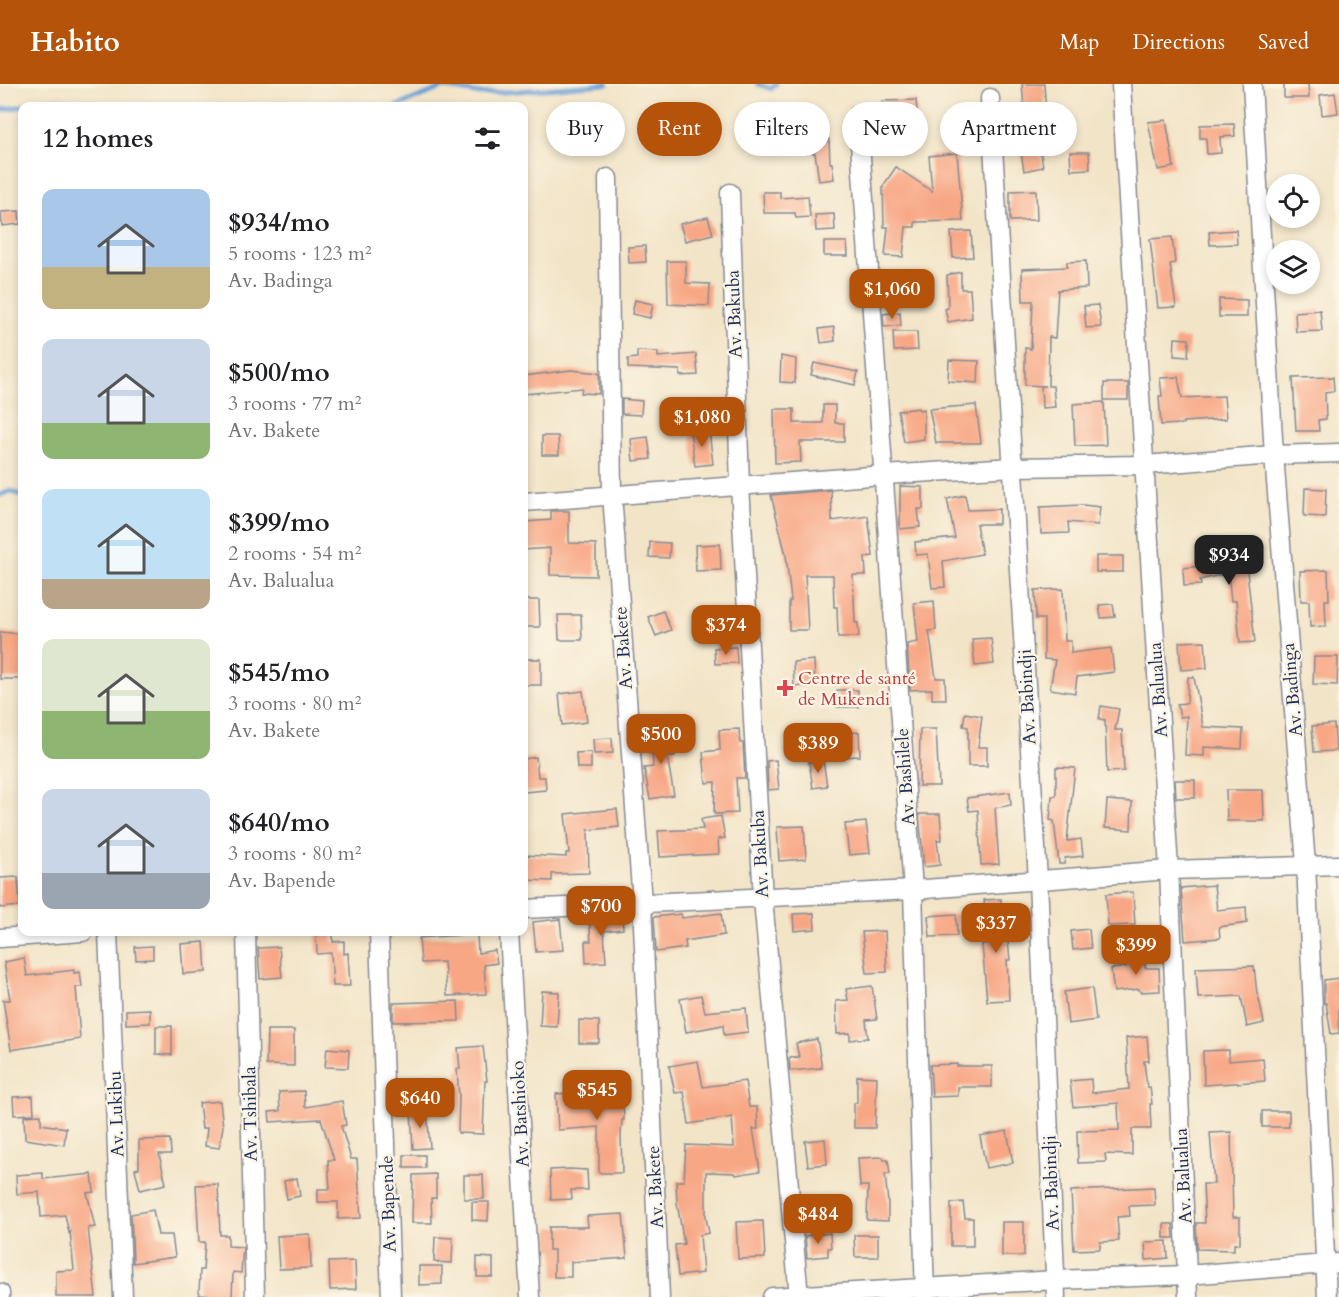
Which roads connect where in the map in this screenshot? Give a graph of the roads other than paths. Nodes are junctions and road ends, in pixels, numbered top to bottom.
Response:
1 (1121, 84) edge
2 (1252, 84) edge
3 (990, 98) dead end
4 (861, 156) edge
5 (608, 178) dead end
6 (730, 193) dead end
7 (1339, 453) edge
8 (1274, 455) junction
9 (1144, 465) junction
10 (1013, 467) junction
11 (884, 475) junction
12 (740, 485) junction
13 (612, 494) junction
14 (528, 502) edge
15 (1339, 865) edge
16 (1306, 866) junction
17 (1169, 870) junction
18 (1038, 880) junction
19 (913, 890) junction
20 (763, 898) junction
21 (642, 903) junction
22 (528, 909) edge
23 (28, 936) edge
24 (108, 936) edge
25 (246, 936) edge
26 (379, 936) edge
27 (509, 936) edge
28 (0, 938) edge
29 (1332, 1264) edge
30 (1187, 1275) junction
31 (1056, 1289) edge
32 (925, 1292) edge
33 (799, 1296) edge
34 (123, 1297) edge
35 (255, 1297) edge
36 (391, 1297) edge
37 (531, 1297) edge
38 (660, 1297) edge
39 (772, 1297) edge
40 (1188, 1297) edge
41 (1326, 1297) edge

1 - 9 street, Av. Balualua
2 - 8 street, Av. Badinga
3 - 10 street, Av. Babindji
4 - 11 street, Av. Bashilele
5 - 13 street, Av. Bakete
6 - 12 street, Av. Bakuba
7 - 8 street
8 - 9 street
8 - 16 street, Av. Badinga
9 - 10 street
9 - 17 street, Av. Balualua
10 - 11 street
10 - 18 street, Av. Babindji
11 - 12 street
11 - 19 street, Av. Bashilele
12 - 13 street
12 - 20 street, Av. Bakuba
13 - 14 street
13 - 21 street, Av. Bakete
15 - 16 street
16 - 17 street
16 - 29 street, Av. Badinga
17 - 18 street
17 - 30 street, Av. Balualua
18 - 19 street
18 - 31 street, Av. Babindji
19 - 20 street
19 - 32 street, Av. Bashilele
20 - 21 street
20 - 33 street, Av. Bakuba
21 - 22 street
21 - 38 street, Av. Bakete
23 - 28 street
24 - 34 street, Av. Lukibu
25 - 35 street, Av. Tshibala
26 - 36 street, Av. Bapende
27 - 37 street, Av. Batshioko
29 - 30 street
29 - 41 street, Av. Badinga
30 - 31 street
30 - 40 street, Av. Balualua
31 - 32 street
32 - 33 street
33 - 39 street

